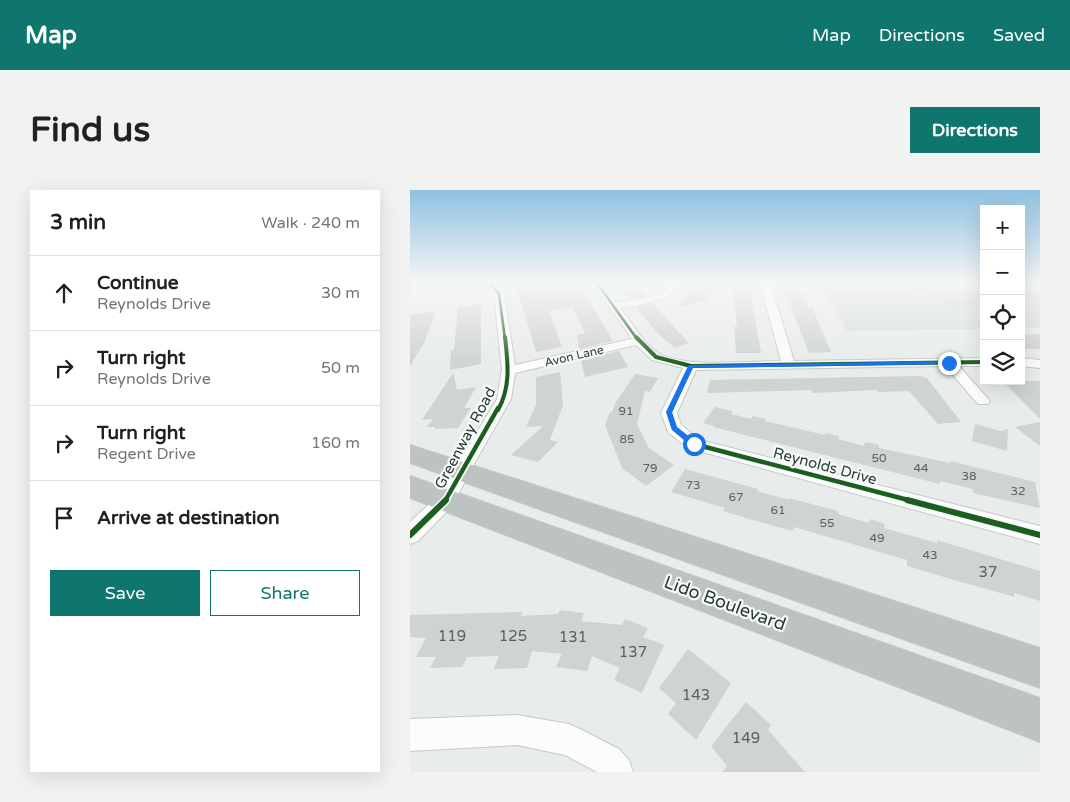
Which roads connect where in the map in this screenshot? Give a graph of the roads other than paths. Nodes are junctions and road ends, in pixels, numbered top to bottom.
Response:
1 (501, 310) edge
2 (617, 310) edge
3 (773, 310) edge
4 (639, 341) junction
5 (980, 362) edge
6 (1025, 362) edge
7 (949, 363) junction
8 (1040, 364) edge
9 (789, 365) junction
10 (691, 366) junction
11 (510, 370) junction
12 (983, 401) dead end
13 (410, 454) edge
14 (454, 485) junction
15 (410, 487) edge
16 (410, 534) edge
17 (1040, 535) edge
18 (1040, 668) edge
19 (1040, 720) edge
20 (410, 735) edge
21 (616, 772) edge

1 - 11 street, Greenway Road
2 - 4 street
3 - 9 street
4 - 10 street
4 - 11 street, Avon Lane
5 - 7 street
6 - 8 street
7 - 9 street
7 - 12 street
9 - 10 street
10 - 17 street, Reynolds Drive
11 - 14 street, Greenway Road
13 - 14 highway, Lido Boulevard
14 - 15 highway, Lido Boulevard
14 - 16 street, Greenway Road
14 - 18 highway, Lido Boulevard
14 - 19 highway, Lido Boulevard
20 - 21 street

